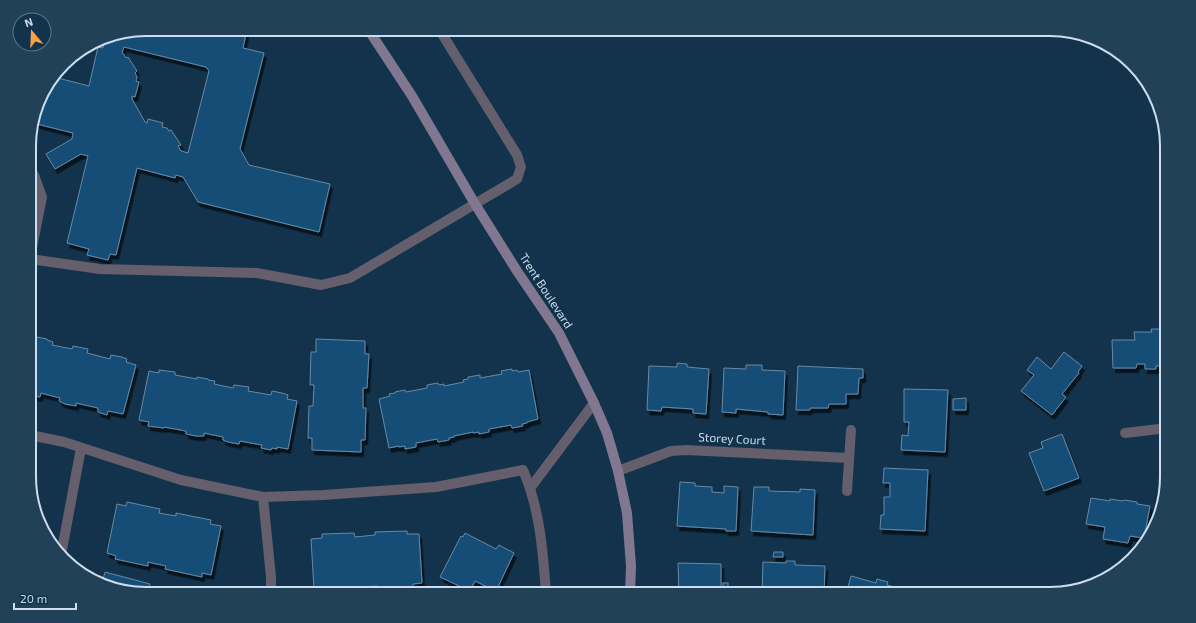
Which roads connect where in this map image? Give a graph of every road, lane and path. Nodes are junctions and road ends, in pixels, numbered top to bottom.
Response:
1 (373, 36) edge
2 (443, 36) edge
3 (36, 180) edge
4 (475, 204) junction
5 (36, 228) edge
6 (36, 260) edge
7 (594, 403) junction
8 (1160, 429) edge
9 (850, 430) dead end
10 (1125, 432) dead end
11 (36, 436) edge
12 (81, 448) junction
13 (849, 458) junction
14 (618, 471) junction
15 (531, 487) junction
16 (847, 491) dead end
17 (263, 497) junction
18 (62, 548) edge
19 (271, 587) edge
20 (546, 587) edge
21 (630, 587) edge

1 - 4 street, Trent Boulevard
2 - 4 street
3 - 5 street
4 - 6 street
4 - 7 street, Trent Boulevard
7 - 14 street, Trent Boulevard
7 - 15 street
8 - 10 street
9 - 13 street
11 - 12 street
12 - 17 street
12 - 18 street
13 - 14 street, Storey Court
13 - 16 street
14 - 21 street, Trent Boulevard
15 - 17 street
15 - 20 street
17 - 19 street

